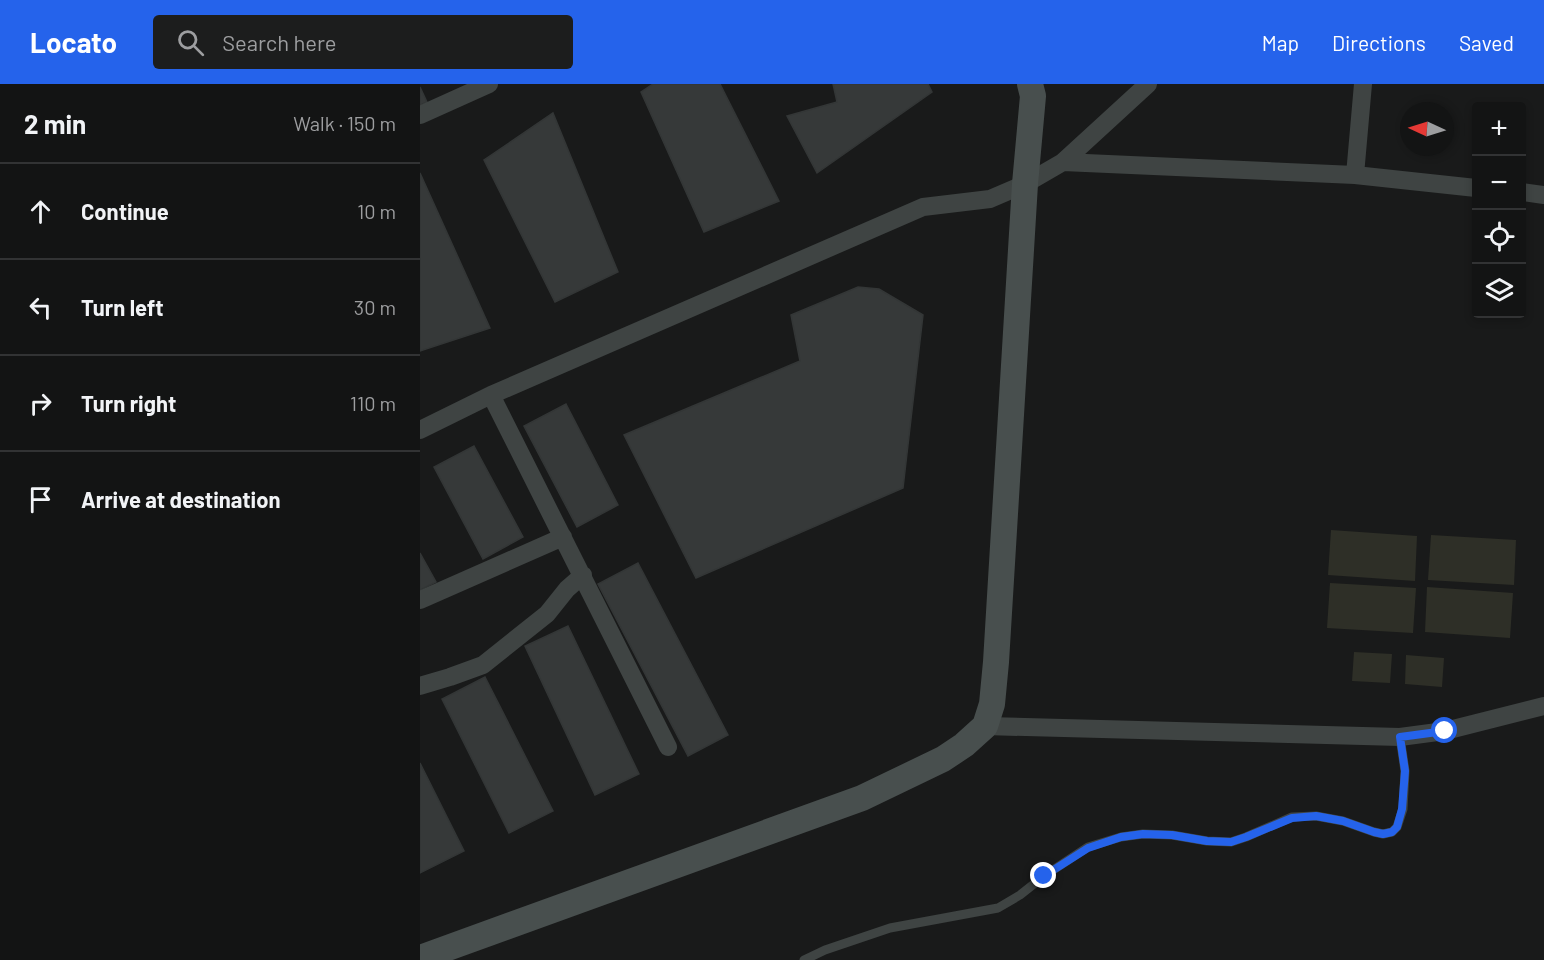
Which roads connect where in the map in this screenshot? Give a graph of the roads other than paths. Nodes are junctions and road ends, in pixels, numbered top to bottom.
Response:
1 (489, 84) edge
2 (1030, 84) edge
3 (1148, 84) edge
4 (1363, 84) edge
5 (420, 115) edge
6 (1063, 162) junction
7 (1355, 175) junction
8 (1025, 184) junction
9 (1472, 188) edge
10 (1526, 193) edge
11 (1544, 195) edge
12 (491, 395) junction
13 (420, 430) edge
14 (563, 537) junction
15 (583, 575) junction
16 (420, 600) edge
17 (420, 686) edge
18 (1544, 706) edge
19 (986, 726) junction
20 (1400, 737) junction
21 (668, 747) dead end
22 (420, 958) edge
23 (804, 960) edge

1 - 5 street
2 - 8 street
3 - 6 street
4 - 7 street
6 - 7 street
6 - 8 street
7 - 9 street
8 - 12 street
8 - 19 street
10 - 11 street
12 - 13 street
12 - 14 street
14 - 15 street
14 - 16 street
15 - 17 street
15 - 21 street
18 - 20 street
19 - 20 street
19 - 22 street
20 - 23 lane

